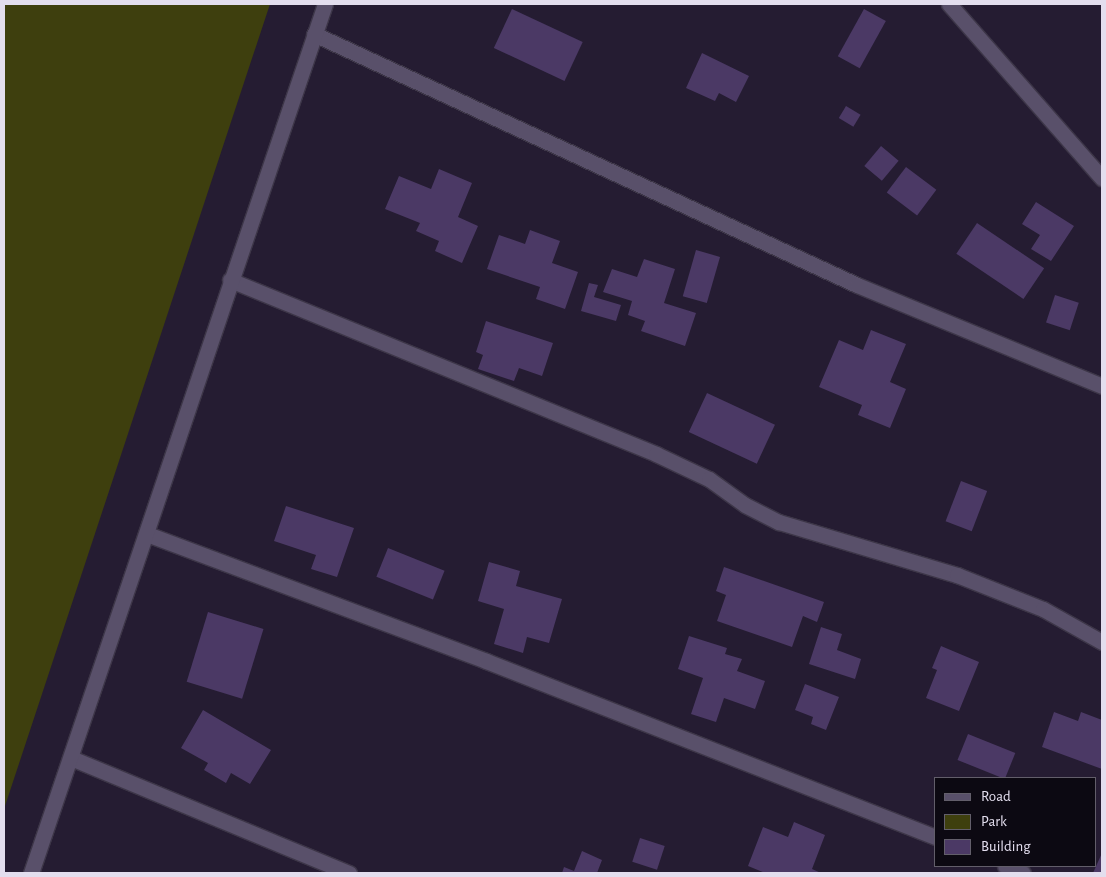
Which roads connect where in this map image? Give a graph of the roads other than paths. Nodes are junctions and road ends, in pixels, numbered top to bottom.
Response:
1 (325, 4) edge
2 (949, 4) edge
3 (314, 34) junction
4 (1102, 178) edge
5 (230, 280) junction
6 (1102, 386) edge
7 (147, 534) junction
8 (1102, 642) edge
9 (71, 758) junction
10 (934, 837) edge
11 (1008, 867) edge
12 (31, 873) edge
13 (350, 873) edge
14 (1023, 873) edge

1 - 3 street
2 - 4 street
3 - 5 street
3 - 6 street
5 - 7 street
5 - 8 street
7 - 9 street
7 - 10 street
9 - 12 street
9 - 13 street
11 - 14 street

